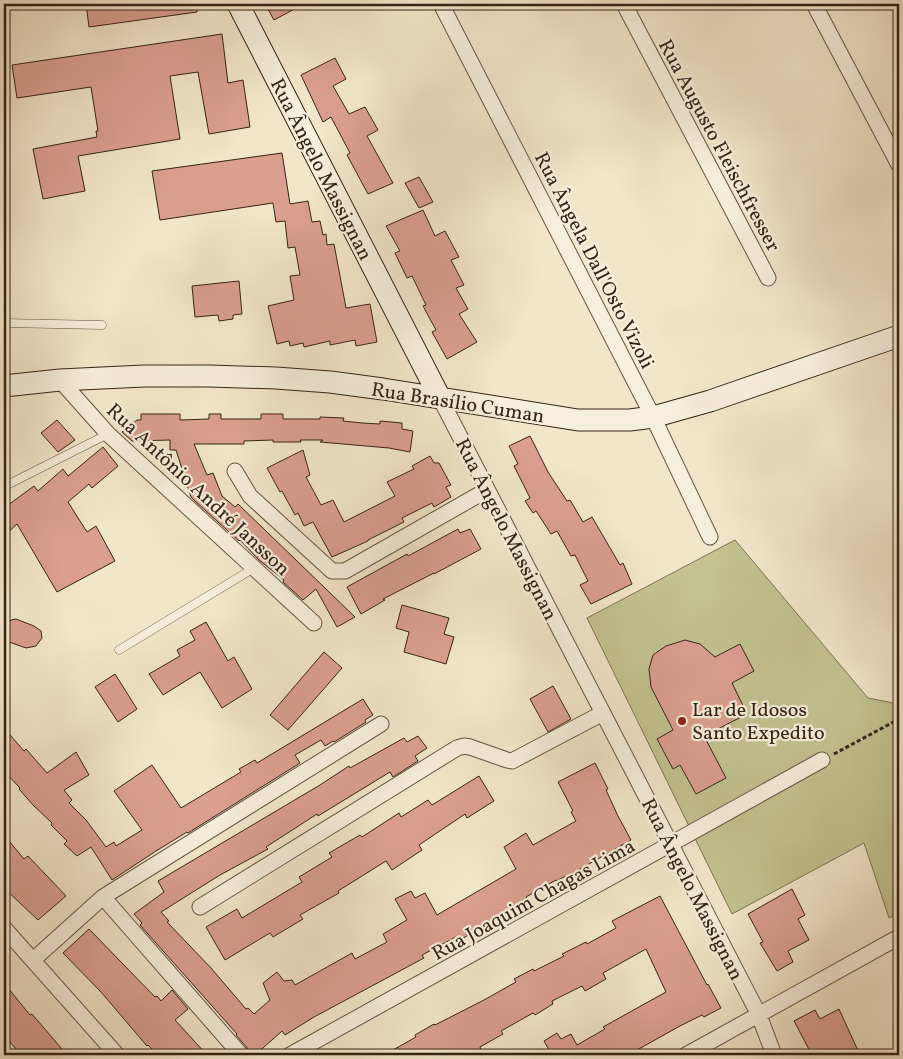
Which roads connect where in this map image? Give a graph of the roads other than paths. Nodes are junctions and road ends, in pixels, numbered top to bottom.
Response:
1 (238, 4) edge
2 (441, 4) edge
3 (624, 4) edge
4 (814, 4) edge
5 (899, 165) edge
6 (768, 278) dead end
7 (4, 323) edge
8 (102, 326) dead end
9 (899, 336) edge
10 (60, 380) junction
11 (4, 386) edge
12 (440, 398) junction
13 (653, 417) junction
14 (108, 434) junction
15 (235, 471) dead end
16 (5, 486) dead end
17 (487, 490) junction
18 (710, 537) dead end
19 (254, 568) junction
20 (314, 623) dead end
21 (119, 650) dead end
22 (602, 713) junction
23 (381, 724) dead end
24 (822, 760) road end
25 (671, 845) junction
26 (103, 897) junction
27 (200, 907) dead end
28 (4, 928) edge
29 (899, 937) edge
30 (33, 960) junction
31 (759, 1015) junction
32 (118, 1055) edge
33 (242, 1055) edge
34 (290, 1055) edge
35 (686, 1055) edge
36 (774, 1055) edge

1 - 12 street, Rua Ângelo Massignan
2 - 13 street, Rua Ângela Dall'Osto Vizoli
3 - 6 street, Rua Augusto Fleischfresser
4 - 5 street
7 - 8 lane
9 - 13 street, Rua Brasílio Cuman
10 - 11 street, Rua Brasílio Cuman
10 - 12 street, Rua Brasílio Cuman
10 - 14 street, Rua Antônio André Jansson
12 - 13 street, Rua Brasílio Cuman
12 - 17 street, Rua Ângelo Massignan
13 - 18 street, Rua Ângela Dall'Osto Vizoli
14 - 16 lane
14 - 19 street, Rua Antônio André Jansson
15 - 17 street
17 - 22 street, Rua Ângelo Massignan
19 - 20 street, Rua Antônio André Jansson
19 - 21 lane
22 - 25 street, Rua Ângelo Massignan
22 - 27 street
23 - 26 street
24 - 25 street, Rua Joaquim Chagas Lima
25 - 31 street, Rua Ângelo Massignan
25 - 34 street, Rua Joaquim Chagas Lima
26 - 30 street
26 - 33 street
28 - 30 street
29 - 31 street
30 - 32 street
31 - 35 street
31 - 36 street, Rua Ângelo Massignan

